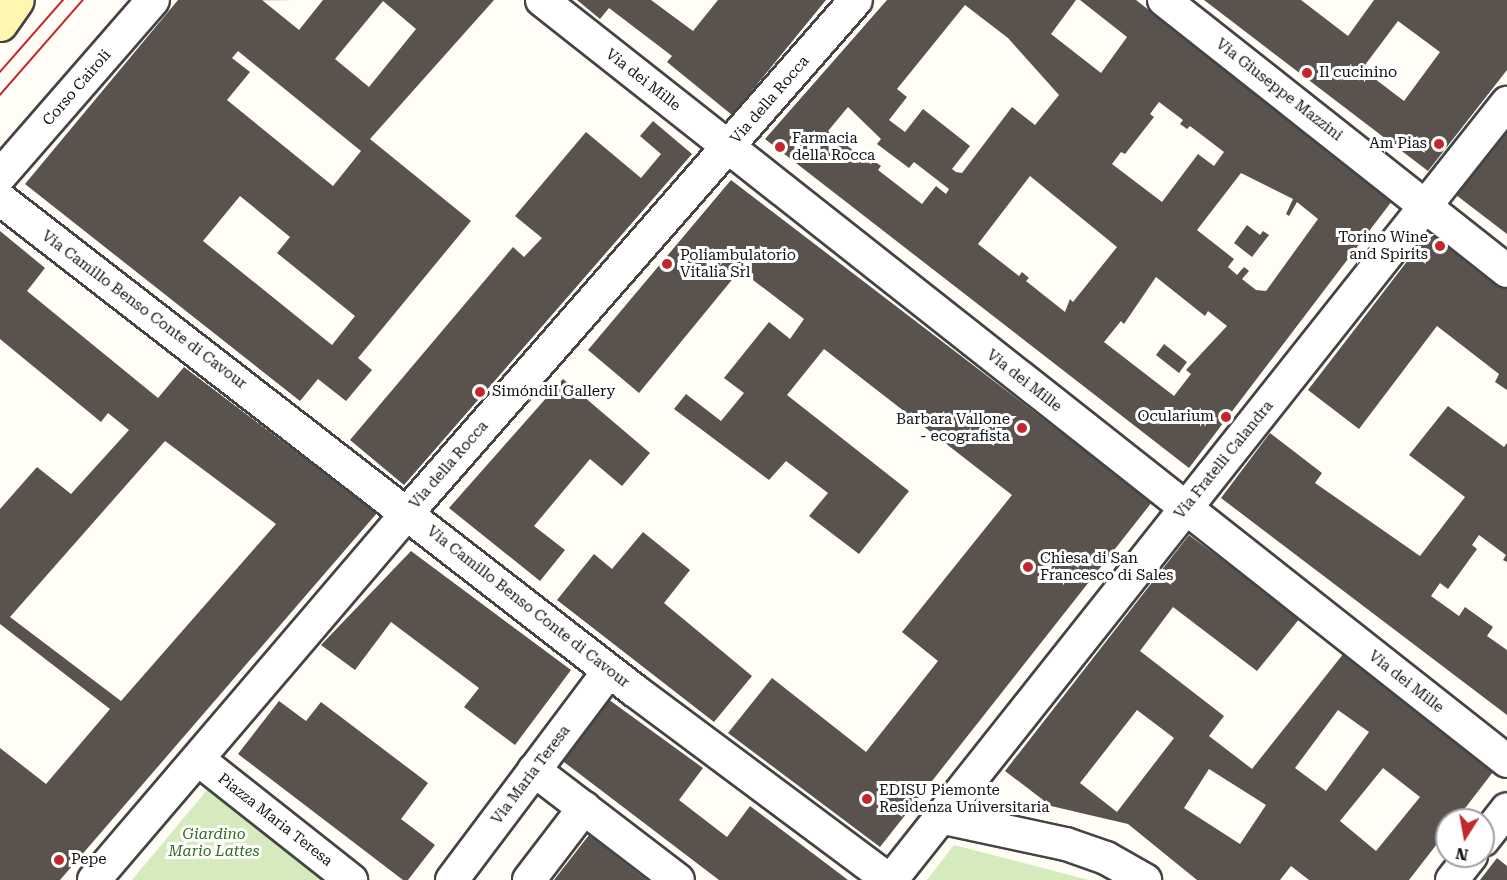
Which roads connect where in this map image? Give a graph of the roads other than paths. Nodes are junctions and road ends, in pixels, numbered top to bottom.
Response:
1 (153, 0) edge
2 (542, 0) edge
3 (856, 0) edge
4 (1164, 0) edge
5 (1507, 103) edge
6 (728, 147) junction
7 (0, 176) edge
8 (0, 199) edge
9 (1426, 205) junction
10 (1507, 271) edge
11 (1185, 508) junction
12 (408, 512) junction
13 (609, 671) junction
14 (199, 760) junction
15 (1507, 761) edge
16 (534, 770) junction
17 (584, 808) junction
18 (1507, 809) edge
19 (940, 817) junction
20 (1495, 824) edge
21 (1462, 868) edge
22 (94, 880) edge
23 (351, 880) edge
24 (452, 880) edge
25 (529, 880) edge
26 (678, 880) edge
27 (890, 880) edge
28 (1145, 880) edge
29 (1452, 880) edge

1 - 7 street, Corso Cairoli
2 - 6 street, Via dei Mille
3 - 6 street, Via della Rocca
4 - 9 street, Via Giuseppe Mazzini
5 - 9 street, Via Fratelli Calandra
6 - 11 street, Via dei Mille
6 - 12 street, Via della Rocca
8 - 12 street, Via Camillo Benso Conte di Cavour
9 - 10 street, Via Giuseppe Mazzini
9 - 11 street, Via Fratelli Calandra
11 - 15 street, Via dei Mille
11 - 19 street, Via Fratelli Calandra
12 - 13 street, Via Camillo Benso Conte di Cavour
12 - 14 street, Via della Rocca
13 - 16 street, Via Maria Teresa
13 - 27 street, Via Camillo Benso Conte di Cavour
14 - 22 street, Via della Rocca
14 - 23 street, Piazza Maria Teresa
16 - 17 street
16 - 24 street, Via Maria Teresa
17 - 25 street
17 - 26 street
18 - 20 street
19 - 27 street, Via Fratelli Calandra
19 - 28 street
21 - 29 street

